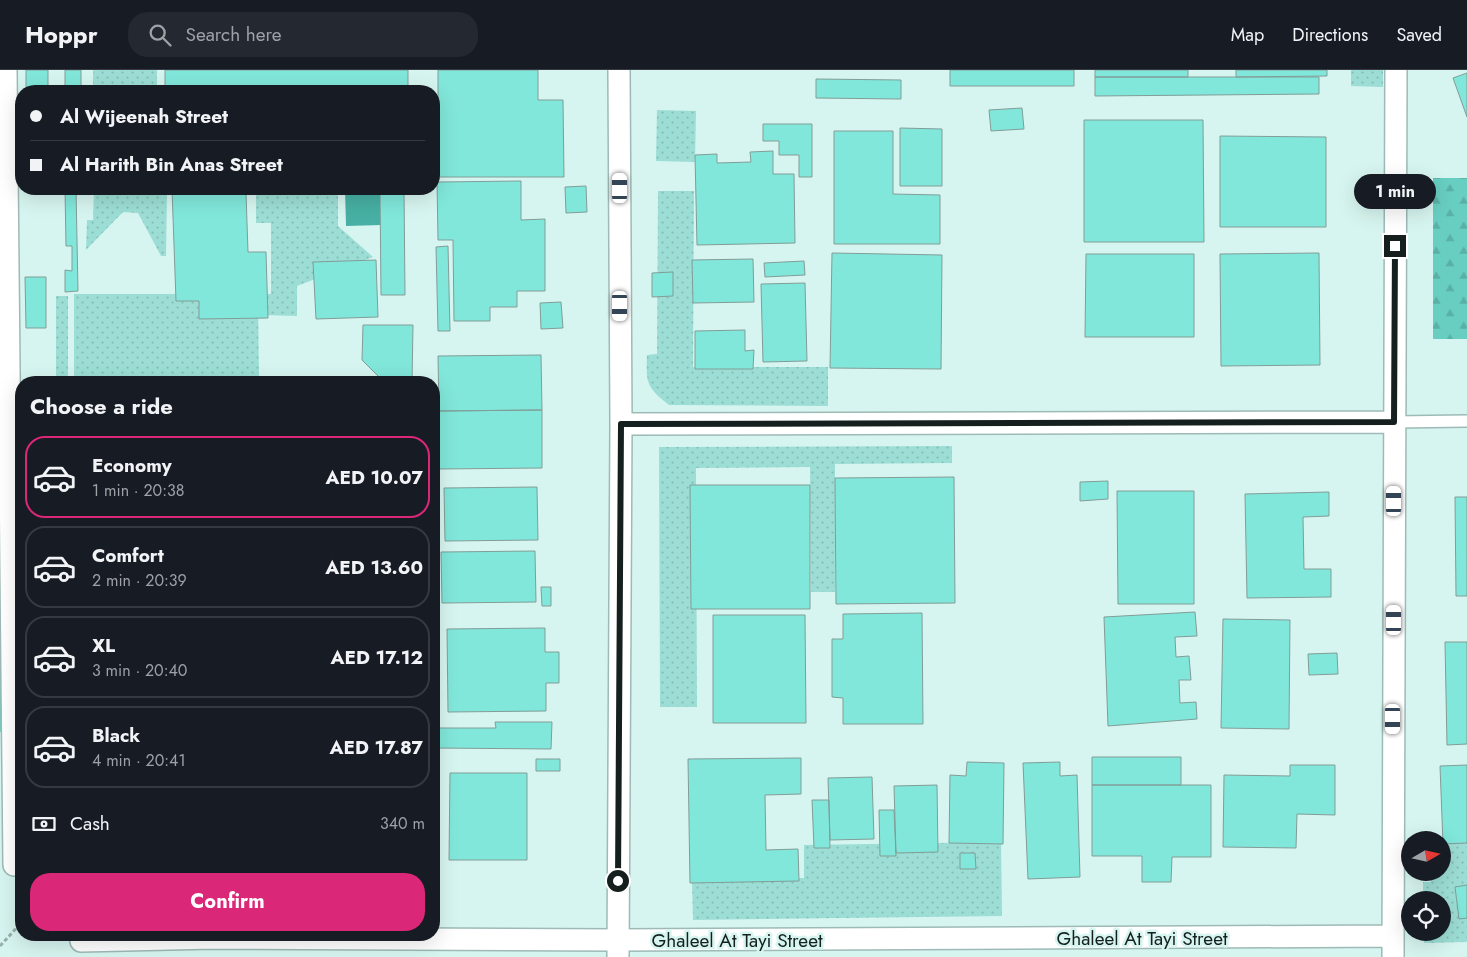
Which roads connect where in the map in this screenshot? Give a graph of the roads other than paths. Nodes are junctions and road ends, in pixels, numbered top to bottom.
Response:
1 (6, 70) edge
2 (619, 70) edge
3 (1396, 70) edge
4 (1394, 422) junction
5 (1467, 422) edge
6 (621, 424) junction
7 (5, 438) edge
8 (14, 865) dead end
9 (348, 941) edge
10 (1392, 947) edge
11 (618, 949) edge

1 - 7 street
2 - 6 street
3 - 4 street
4 - 5 lane
4 - 6 street
4 - 10 street
6 - 11 street
7 - 8 street
9 - 11 street, Ghaleel At Tayi Street
10 - 11 street, Ghaleel At Tayi Street

